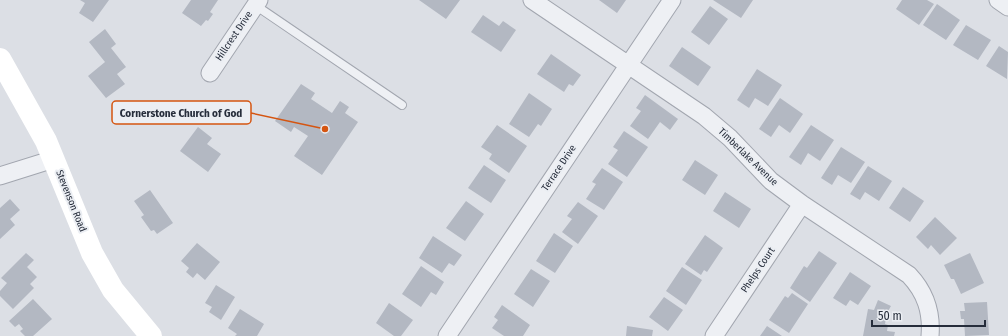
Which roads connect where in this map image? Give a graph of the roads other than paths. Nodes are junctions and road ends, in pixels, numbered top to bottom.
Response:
1 (532, 0) edge
2 (672, 0) edge
3 (998, 0) edge
4 (257, 2) edge
5 (1008, 7) edge
6 (0, 59) edge
7 (628, 64) junction
8 (210, 73) dead end
9 (402, 105) dead end
10 (54, 159) junction
11 (0, 176) edge
12 (802, 204) junction
13 (151, 336) edge
14 (447, 336) edge
15 (714, 336) edge
16 (930, 336) edge

1 - 7 street, Timberlake Avenue
2 - 7 street, Terrace Drive
3 - 5 street
4 - 8 street, Hillcrest Drive
4 - 9 lane
6 - 10 main road, Stevenson Road
7 - 12 street, Timberlake Avenue
7 - 14 street, Terrace Drive
10 - 11 street
10 - 13 main road, Stevenson Road
12 - 15 street, Phelps Court
12 - 16 street, Timberlake Avenue

